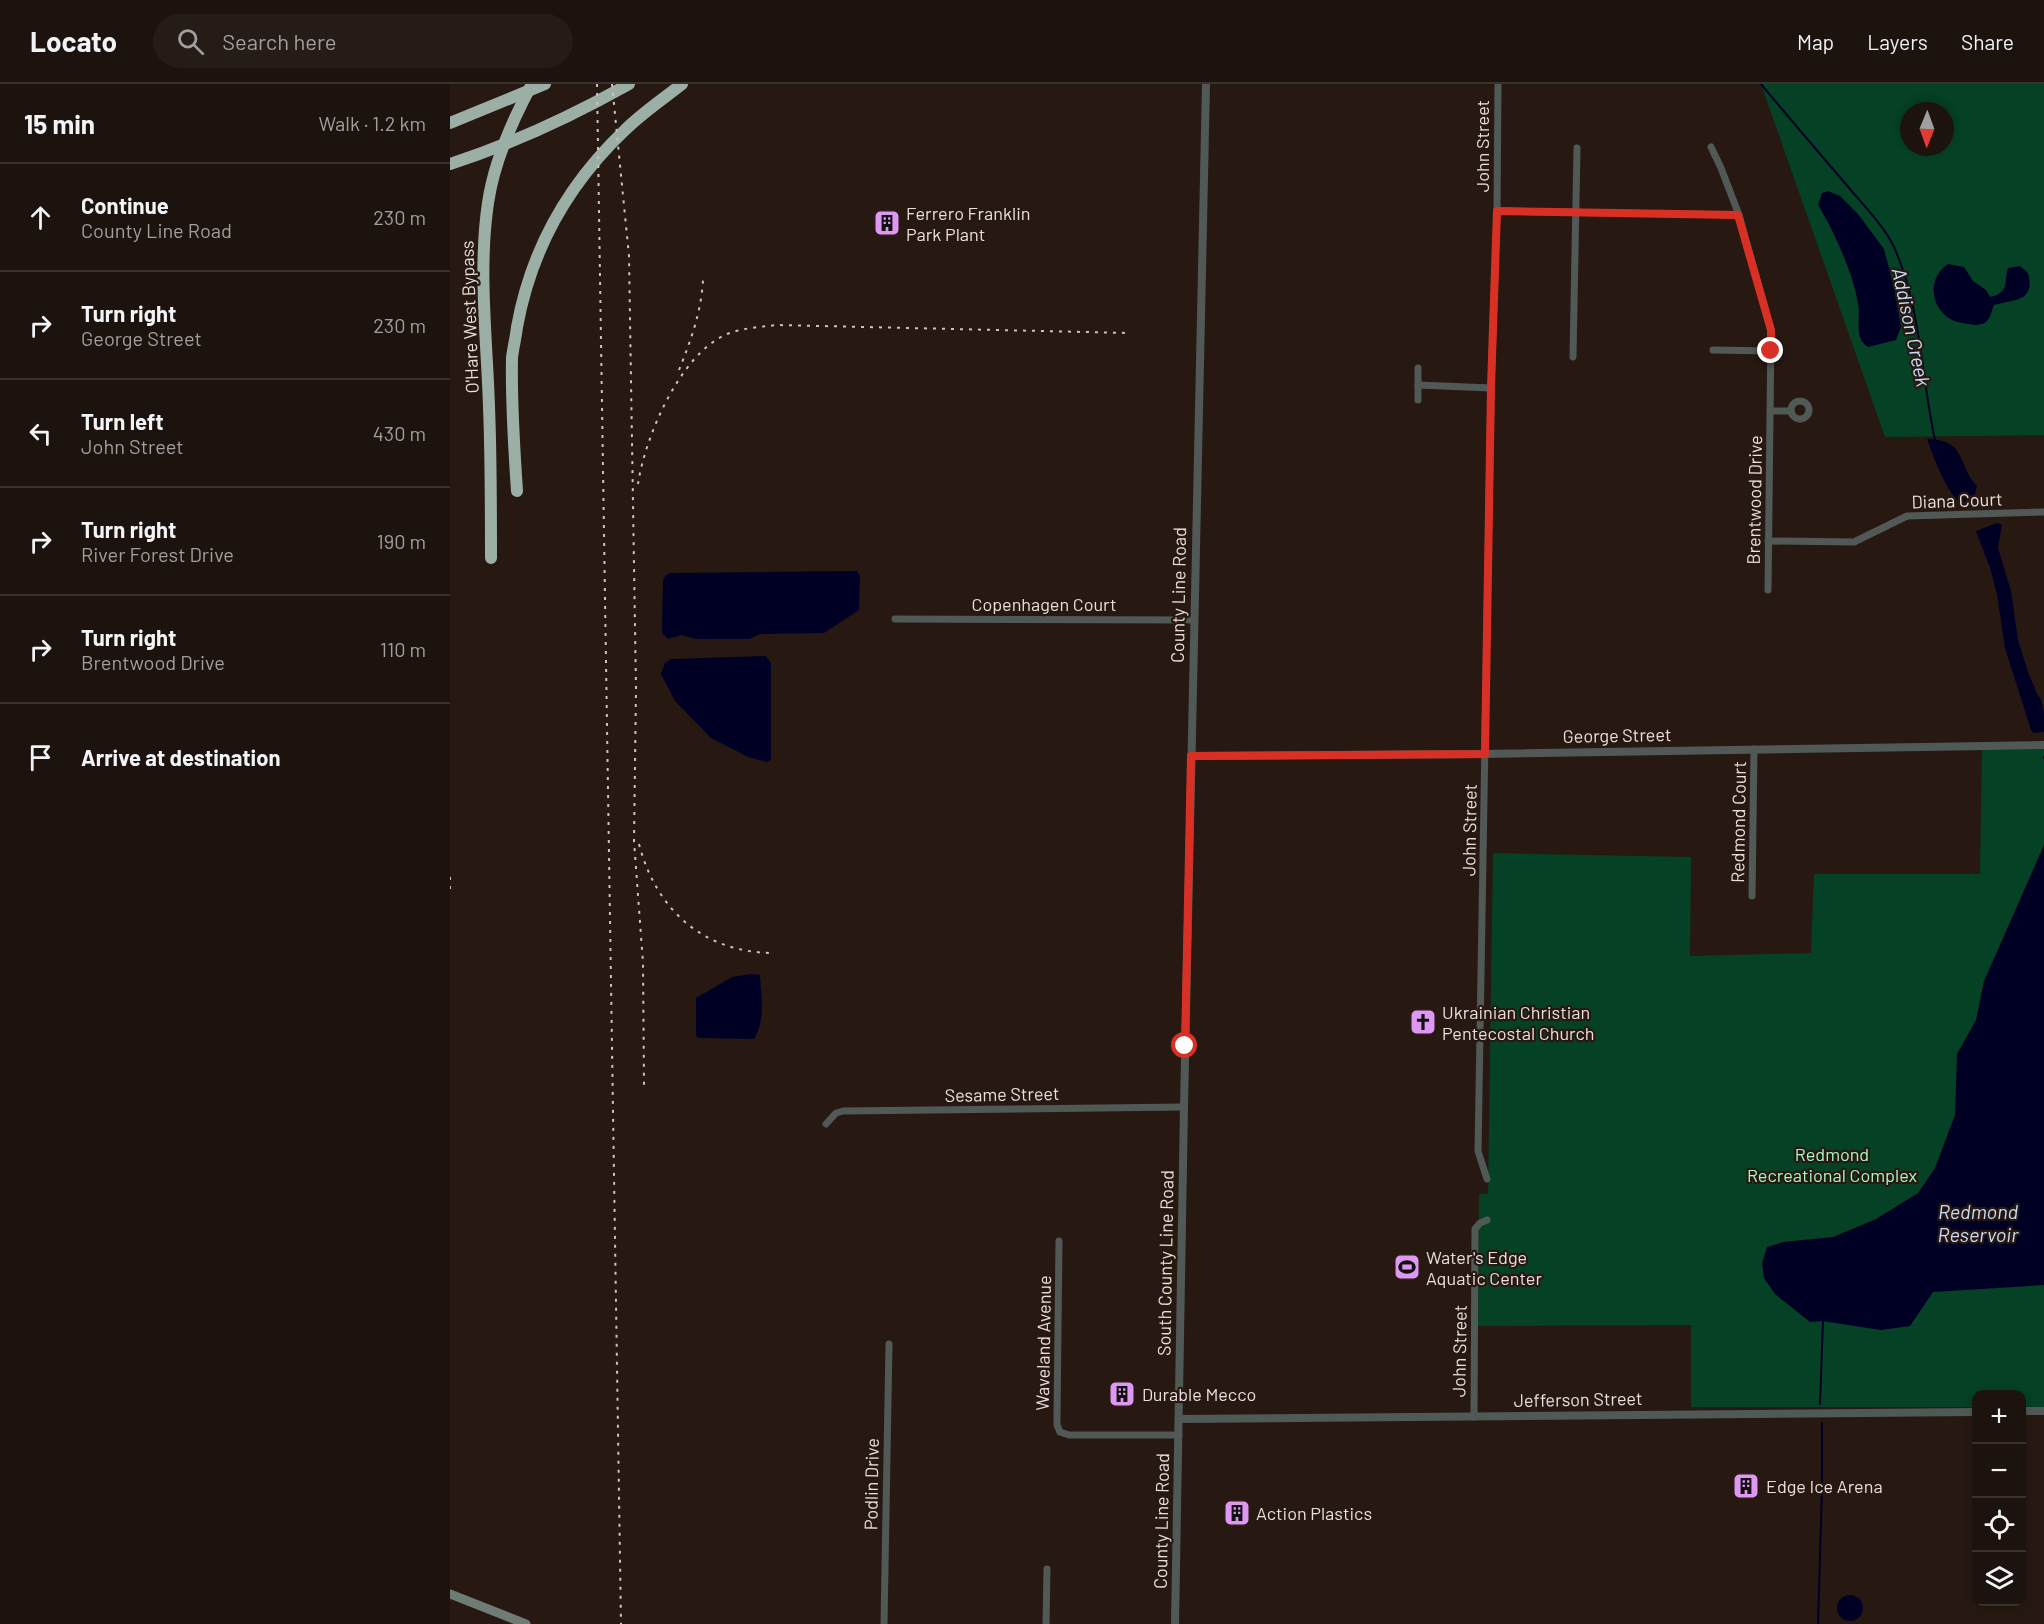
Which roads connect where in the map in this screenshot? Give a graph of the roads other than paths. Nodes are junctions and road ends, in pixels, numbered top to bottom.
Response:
1 (629, 84) edge
2 (1206, 84) edge
3 (1498, 84) edge
4 (538, 85) edge
5 (677, 88) edge
6 (450, 123) edge
7 (1711, 147) dead end
8 (1577, 148) dead end
9 (450, 164) edge
10 (1497, 211) junction
11 (1577, 214) junction
12 (1738, 215) junction
13 (1713, 350) dead end
14 (1771, 351) junction
15 (1573, 357) dead end
16 (1418, 368) dead end
17 (1418, 385) junction
18 (1491, 387) junction
19 (1418, 400) dead end
20 (1771, 411) junction
21 (1791, 411) dead end
22 (517, 491) dead end
23 (2044, 512) edge
24 (1768, 541) junction
25 (491, 558) dead end
26 (1768, 590) dead end
27 (894, 619) dead end
28 (1194, 620) junction
29 (2044, 745) edge
30 (1754, 749) junction
31 (1485, 754) junction
32 (1191, 756) junction
33 (1752, 896) dead end
34 (1184, 1107) junction
35 (826, 1124) dead end
36 (1487, 1179) dead end
37 (1487, 1220) dead end
38 (1059, 1241) dead end
39 (889, 1344) dead end
40 (2026, 1411) edge
41 (2044, 1411) edge
42 (1972, 1412) edge
43 (1474, 1417) junction
44 (1180, 1419) junction
45 (1179, 1435) junction
46 (1047, 1569) dead end
47 (450, 1594) edge
48 (526, 1624) edge
49 (884, 1624) edge
50 (1046, 1624) edge
51 (1175, 1624) edge

1 - 9 highway
2 - 28 street, County Line Road
3 - 10 street, John Street
4 - 6 highway
4 - 25 highway, O'Hare West Bypass
5 - 22 highway
7 - 12 street, Brentwood Drive
8 - 11 street
10 - 11 street
10 - 18 street, John Street
11 - 12 street
11 - 15 street
12 - 14 street, Brentwood Drive
13 - 14 street
14 - 20 street, Brentwood Drive
16 - 17 street
17 - 18 street
17 - 19 street
18 - 31 street, John Street
20 - 21 street, Brentwood Drive
20 - 24 street, Brentwood Drive
23 - 24 street, Diana Court
24 - 26 street, Brentwood Drive
27 - 28 street, Copenhagen Court
28 - 32 street, County Line Road
29 - 30 street, George Street
30 - 31 street, George Street
30 - 33 street, Redmond Court
31 - 32 street, George Street
31 - 36 street, John Street
32 - 34 street, County Line Road
34 - 35 street, Sesame Street
34 - 44 street, South County Line Road
37 - 43 street, John Street
38 - 45 street, Waveland Avenue
39 - 49 street, Podlin Drive
40 - 41 street
42 - 43 street, Jefferson Street
43 - 44 street, Jefferson Street
44 - 45 street, County Line Road
45 - 51 street, County Line Road
46 - 50 street
47 - 48 main road

